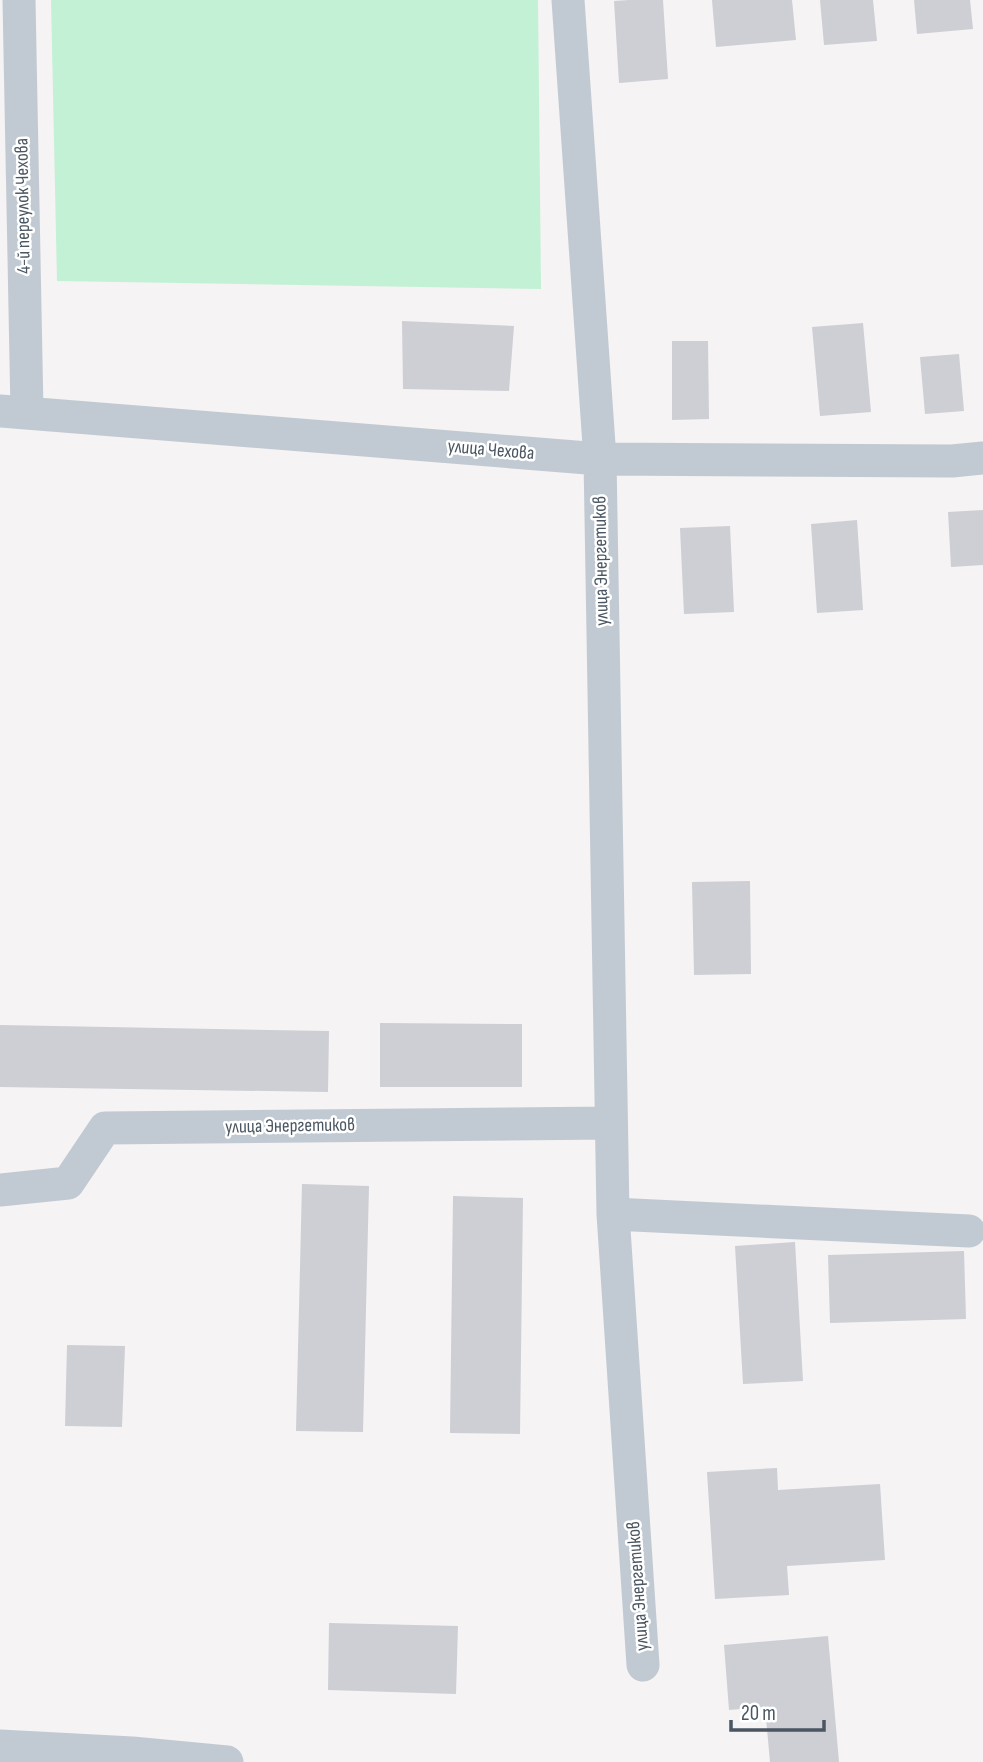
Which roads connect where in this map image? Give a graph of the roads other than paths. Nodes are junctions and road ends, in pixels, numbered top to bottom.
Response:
1 (19, 0) edge
2 (568, 0) edge
3 (13, 412) edge
4 (983, 458) edge
5 (600, 459) junction
6 (610, 1123) junction
7 (0, 1190) edge
8 (612, 1214) junction
9 (969, 1231) dead end
10 (643, 1665) dead end
11 (0, 1746) edge
12 (227, 1762) edge

1 - 3 street, 4-й переулок Чехова
2 - 5 street, улица Энергетиков
3 - 5 street, улица Чехова
4 - 5 street, улица Чехова
5 - 6 street, улица Энергетиков
6 - 7 street, улица Энергетиков
6 - 8 street, улица Энергетиков
8 - 9 street
8 - 10 street, улица Энергетиков
11 - 12 street

